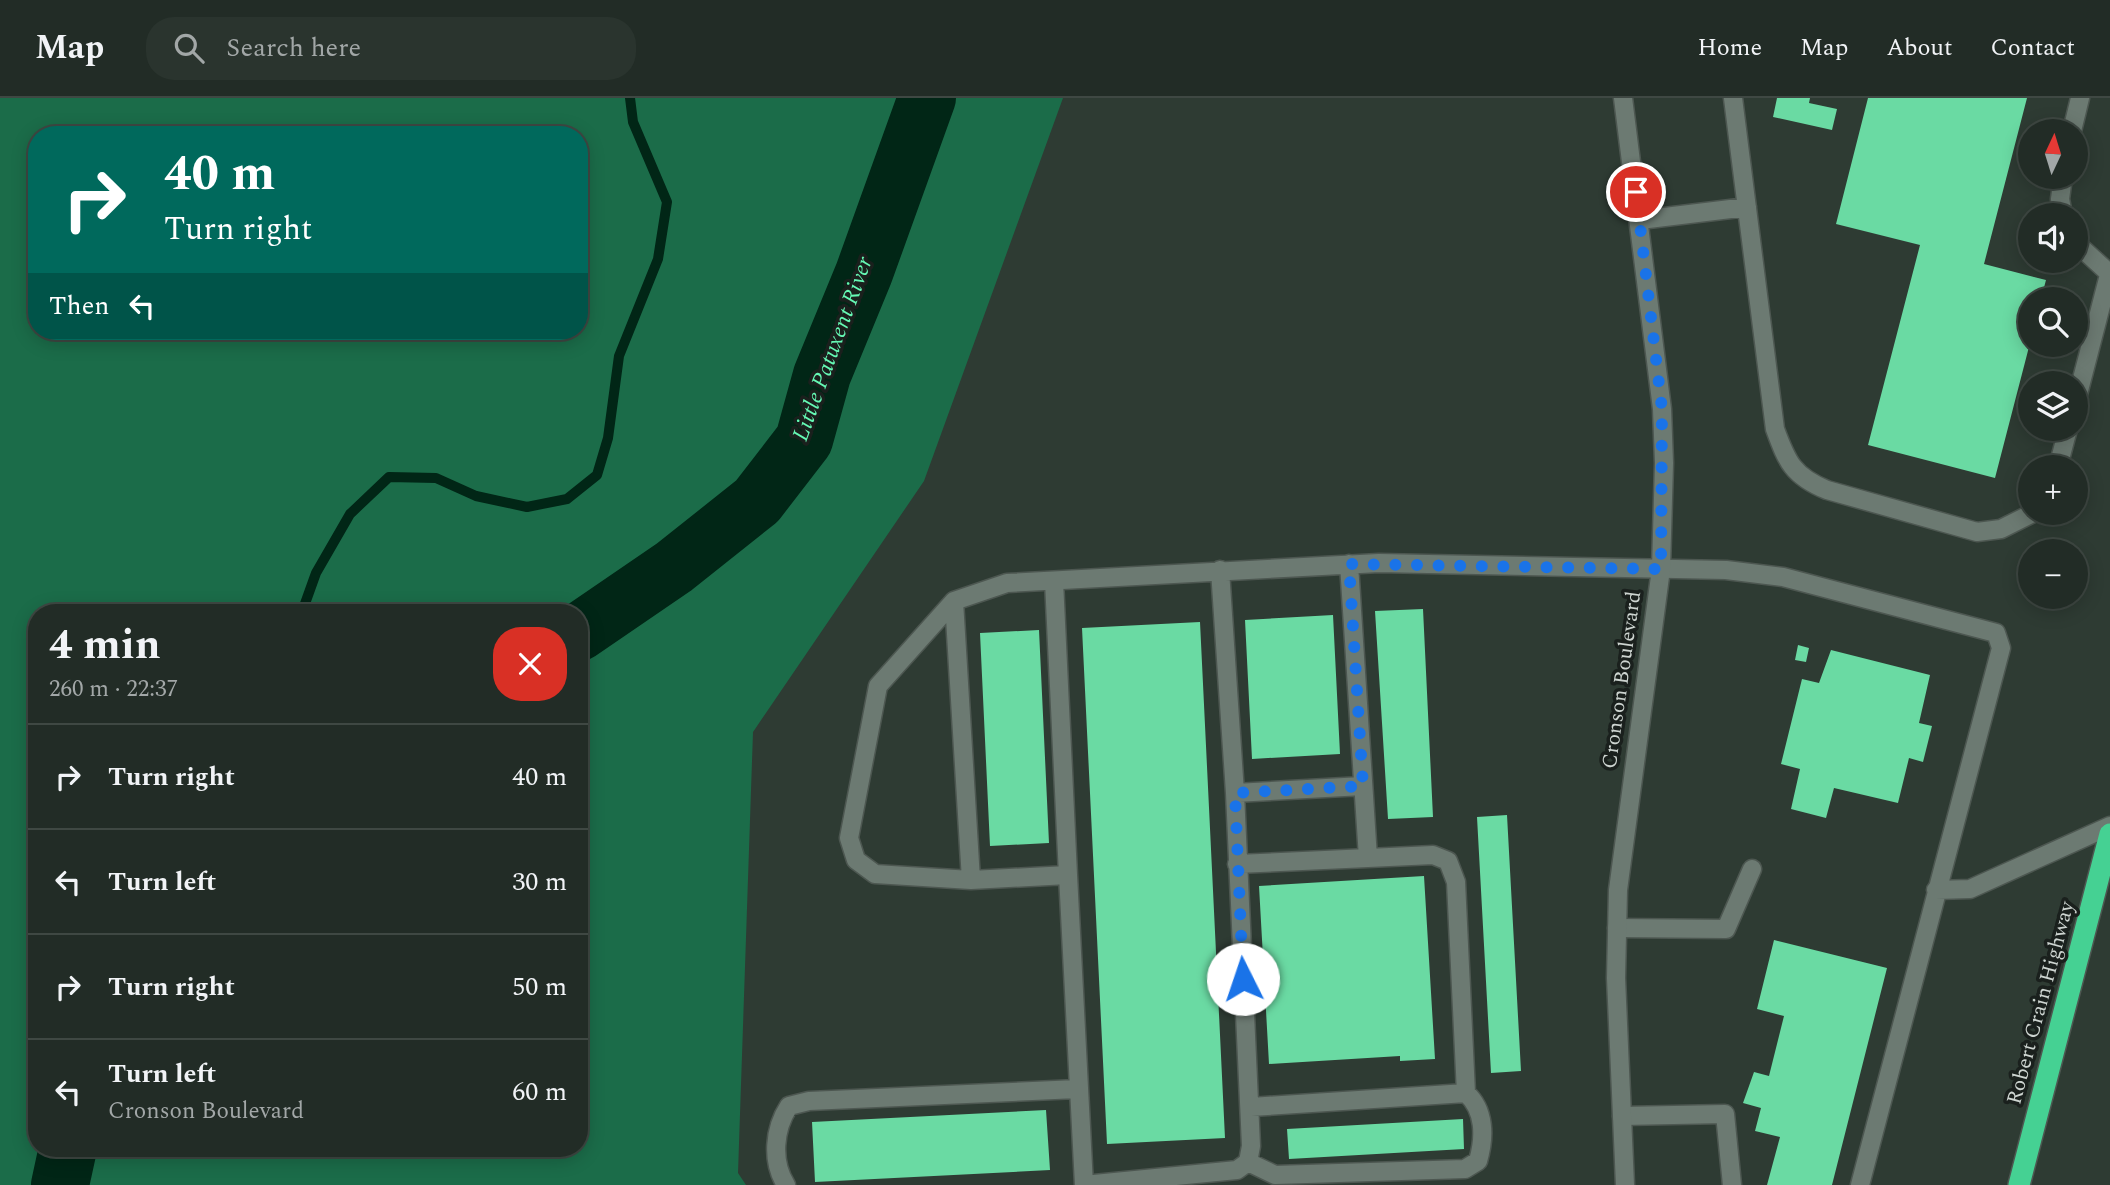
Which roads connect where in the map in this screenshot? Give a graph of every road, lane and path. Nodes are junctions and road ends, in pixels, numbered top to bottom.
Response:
1 (1623, 98) edge
2 (1733, 98) edge
3 (2080, 98) edge
4 (2074, 119) edge
5 (1747, 207) junction
6 (1640, 220) junction
7 (2088, 253) edge
8 (2110, 272) edge
9 (2084, 371) edge
10 (2018, 520) edge
11 (1349, 564) junction
12 (1661, 569) junction
13 (1220, 570) junction
14 (1054, 581) junction
15 (954, 601) junction
16 (1363, 786) junction
17 (1235, 793) junction
18 (2110, 826) edge
19 (2110, 834) edge
20 (1368, 858) junction
21 (1237, 864) junction
22 (1752, 869) dead end
23 (1068, 875) junction
24 (971, 880) junction
25 (1936, 890) junction
26 (1617, 928) junction
27 (1077, 1089) junction
28 (1466, 1093) junction
29 (1251, 1107) junction
30 (1622, 1116) junction
31 (1248, 1162) junction
32 (786, 1185) edge
33 (1084, 1185) edge
34 (1625, 1185) edge
35 (1732, 1185) edge
36 (1860, 1185) edge
37 (2019, 1185) edge

1 - 6 street, Cronson Boulevard
2 - 5 street
3 - 4 street
5 - 6 street
5 - 10 street
6 - 12 street, Cronson Boulevard
7 - 8 street
8 - 9 street
11 - 12 street
11 - 13 street
11 - 16 street
12 - 25 street
12 - 26 street, Cronson Boulevard
13 - 14 street
13 - 17 street
14 - 15 street
14 - 23 street
15 - 24 street
15 - 24 street
16 - 17 street
16 - 20 street
17 - 21 street
18 - 25 street
19 - 37 highway, Robert Crain Highway
20 - 21 street
20 - 28 street
21 - 29 street
22 - 26 street
23 - 24 street
23 - 27 street
25 - 36 street
26 - 30 street, Cronson Boulevard
27 - 32 street
27 - 33 street
28 - 29 street
28 - 31 street
29 - 31 street
30 - 34 street, Cronson Boulevard
30 - 35 street
31 - 33 street

